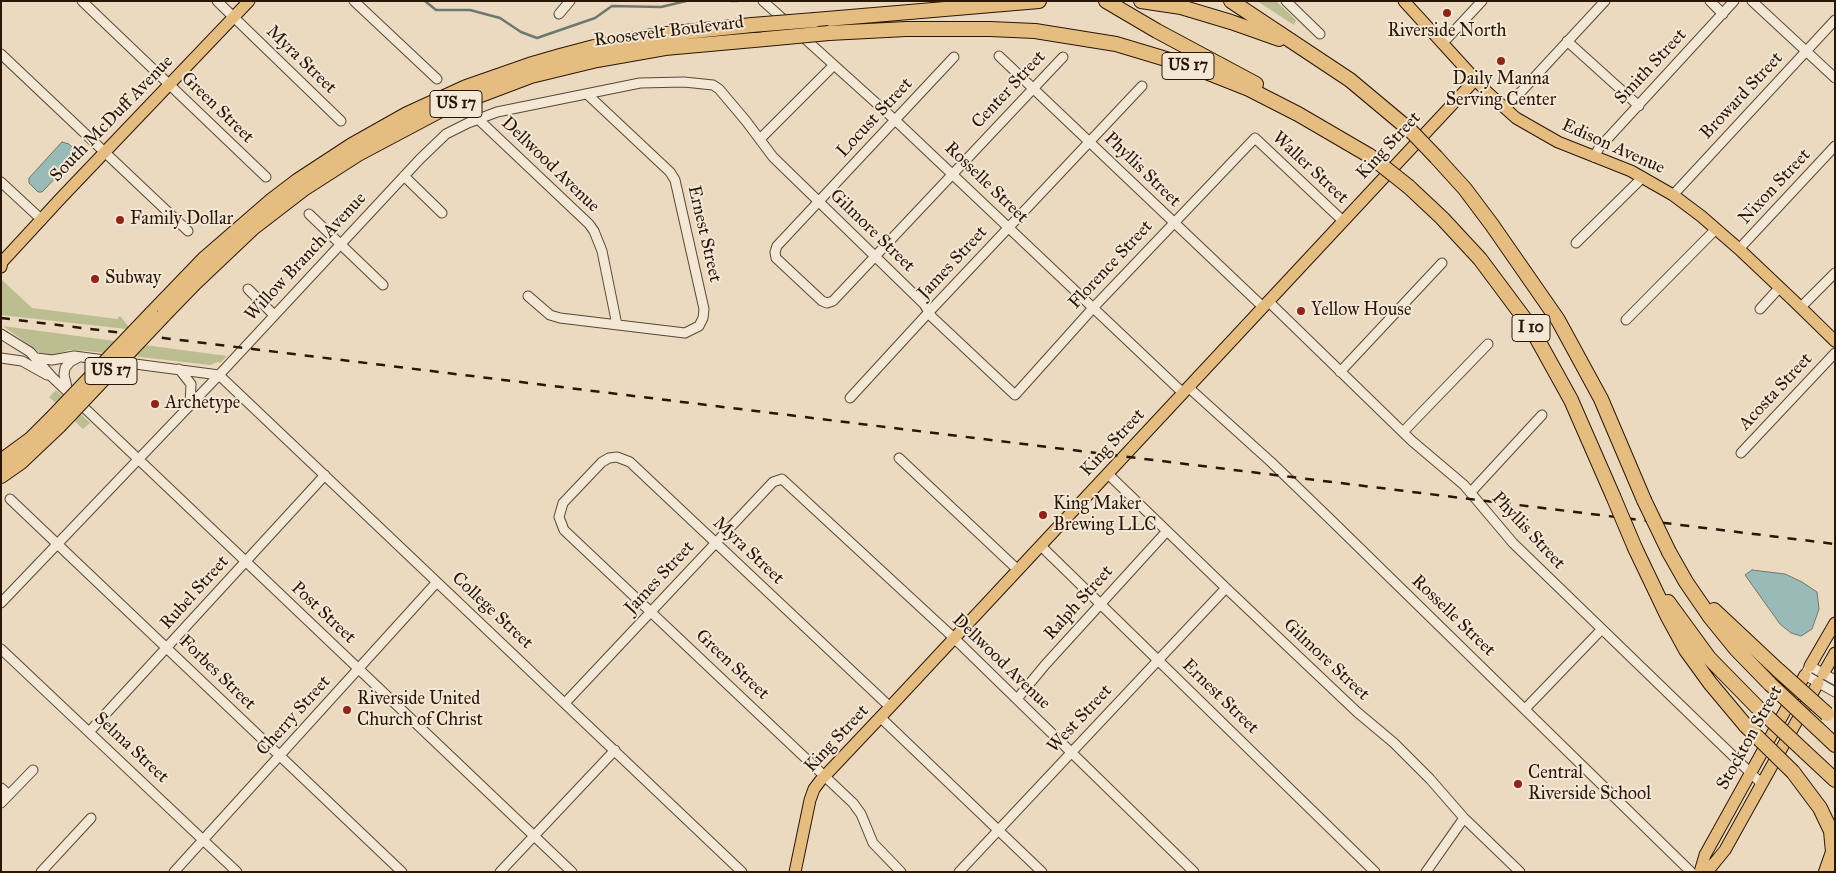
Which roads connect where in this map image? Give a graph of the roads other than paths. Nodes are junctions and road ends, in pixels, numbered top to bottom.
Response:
1 (82, 1) edge
2 (217, 1) edge
3 (249, 1) edge
4 (354, 1) edge
5 (570, 1) edge
6 (763, 1) edge
7 (1039, 1) edge
8 (1106, 1) edge
9 (1141, 1) edge
10 (1232, 1) edge
11 (1286, 1) edge
12 (1404, 1) edge
13 (1482, 1) edge
14 (1605, 1) edge
15 (1710, 1) edge
16 (1734, 1) edge
17 (1752, 1) edge
18 (559, 14) dead end
19 (1723, 14) junction
20 (234, 17) junction
21 (1835, 20) edge
22 (1320, 34) dead end
23 (1568, 41) junction
24 (1442, 44) junction
25 (1307, 51) junction
26 (1805, 52) junction
27 (1, 54) edge
28 (999, 56) dead end
29 (954, 57) dead end
30 (1063, 57) dead end
31 (834, 65) junction
32 (1835, 78) edge
33 (437, 79) dead end
34 (1475, 80) junction
35 (169, 85) junction
36 (713, 85) joint
37 (1142, 86) dead end
38 (1033, 88) junction
39 (588, 94) junction
40 (1639, 106) junction
41 (1505, 109) junction
42 (478, 119) junction
43 (341, 120) dead end
44 (895, 120) junction
45 (1255, 138) joint
46 (760, 139) junction
47 (1089, 142) junction
48 (1835, 146) edge
49 (105, 152) junction
50 (1370, 156) junction
51 (1594, 157) junction
52 (953, 174) junction
53 (404, 176) junction
54 (266, 177) dead end
55 (1642, 177) junction
56 (1, 182) edge
57 (1674, 195) junction
58 (819, 202) junction
59 (442, 213) dead end
60 (309, 214) dead end
61 (42, 220) junction
62 (1343, 221) junction
63 (1174, 223) junction
64 (1008, 228) junction
65 (1716, 229) junction
66 (188, 231) dead end
67 (1576, 243) dead end
68 (340, 244) junction
69 (1739, 249) junction
70 (875, 256) junction
71 (2, 262) edge
72 (1442, 263) dead end
73 (1, 267) edge
74 (1835, 273) edge
75 (383, 285) dead end
76 (1780, 288) junction
77 (248, 289) dead end
78 (528, 296) dead end
79 (833, 301) joint
80 (1266, 304) junction
81 (1801, 307) junction
82 (1093, 308) junction
83 (1760, 309) dead end
84 (929, 312) junction
85 (157, 315) junction
86 (274, 315) junction
87 (1626, 320) dead end
88 (617, 324) junction
89 (1, 334) edge
90 (1835, 341) edge
91 (1488, 344) dead end
92 (1835, 353) edge
93 (80, 357) junction
94 (1, 358) edge
95 (37, 358) junction
96 (179, 369) junction
97 (1340, 372) junction
98 (219, 375) junction
99 (52, 377) junction
100 (1185, 390) junction
101 (68, 392) junction
102 (1015, 395) joint
103 (850, 398) dead end
104 (190, 405) junction
105 (1542, 415) dead end
106 (55, 423) junction
107 (1403, 432) junction
108 (1741, 453) dead end
109 (900, 458) dead end
110 (138, 459) junction
111 (1, 461) edge
112 (1108, 474) junction
113 (325, 475) junction
114 (1, 476) edge
115 (782, 479) joint
116 (579, 485) joint
117 (1471, 492) junction
118 (10, 499) dead end
119 (1167, 531) junction
120 (716, 543) junction
121 (57, 544) junction
122 (1041, 546) junction
123 (1635, 548) junction
124 (1669, 552) junction
125 (245, 562) junction
126 (1018, 570) junction
127 (437, 582) junction
128 (1226, 588) junction
129 (1, 603) edge
130 (1100, 604) junction
131 (651, 611) junction
132 (1835, 623) edge
133 (1602, 629) junction
134 (954, 638) junction
135 (167, 648) junction
136 (1, 649) edge
137 (1835, 653) edge
138 (1158, 659) junction
139 (359, 669) junction
140 (1808, 671) junction
141 (1821, 678) junction
142 (1835, 680) edge
143 (1835, 692) edge
144 (1017, 699) junction
145 (565, 703) junction
146 (890, 707) junction
147 (1525, 709) junction
148 (880, 717) junction
149 (1831, 717) edge
150 (89, 732) junction
151 (1835, 745) edge
152 (614, 750) junction
153 (1071, 752) junction
154 (280, 755) junction
155 (33, 770) dead end
156 (1793, 772) junction
157 (1750, 773) junction
158 (825, 775) junction
159 (1835, 780) edge
160 (1762, 784) junction
161 (1, 788) edge
162 (9, 795) junction
163 (1, 803) edge
164 (1835, 812) edge
165 (91, 818) dead end
166 (1464, 818) junction
167 (998, 830) junction
168 (533, 836) junction
169 (203, 839) junction
170 (41, 872) edge
171 (174, 872) edge
172 (237, 872) edge
173 (402, 872) edge
174 (500, 872) edge
175 (572, 872) edge
176 (742, 872) edge
177 (795, 872) edge
178 (901, 872) edge
179 (959, 872) edge
180 (1042, 872) edge
181 (1194, 872) edge
182 (1375, 872) edge
183 (1426, 872) edge
184 (1520, 872) edge
185 (1691, 872) edge
186 (1700, 872) edge
187 (1707, 872) edge
188 (1826, 872) edge

1 - 35 street, Green Street
2 - 20 street, Myra Street
3 - 20 main road, South McDuff Avenue
4 - 33 street
5 - 18 street
6 - 31 street, Rosselle Street
7 - 85 highway, Roosevelt Boulevard / US 17, bridge
8 - 50 highway, I 10
9 - 25 highway
10 - 25 highway, I 10
11 - 22 street
12 - 24 main road, Edison Avenue
13 - 24 street
14 - 23 street
15 - 19 street
16 - 19 street, Smith Street
17 - 26 street
19 - 40 street, Smith Street
20 - 35 main road, South McDuff Avenue
20 - 43 street, Myra Street
21 - 26 street, Broward Street
23 - 40 street
23 - 41 street
24 - 34 main road, Edison Avenue
25 - 124 highway, I 10, bridge
26 - 32 street
26 - 57 street, Broward Street
27 - 49 street
28 - 38 street, Phyllis Street
29 - 44 street, Locust Street
30 - 38 street, Center Street
31 - 44 street, Rosselle Street
31 - 46 street
34 - 41 main road, Edison Avenue
34 - 62 main road, King Street
35 - 49 main road, South McDuff Avenue
35 - 54 street, Green Street
36 - 39 street, Willow Branch Avenue
36 - 46 street, Gilmore Street
37 - 47 street, James Street
38 - 47 street, Phyllis Street
38 - 52 street, Center Street
39 - 42 street, Willow Branch Avenue
39 - 88 street, Ernest Street
40 - 51 street, Smith Street
41 - 51 main road, Edison Avenue
42 - 53 street, Willow Branch Avenue
42 - 88 street, Dellwood Avenue
44 - 52 street, Rosselle Street
44 - 58 street, Locust Street
45 - 62 street, Waller Street
45 - 63 street, Florence Street
46 - 58 street, Gilmore Street
47 - 63 street, Phyllis Street
47 - 64 street, James Street
48 - 69 street, Nixon Street
49 - 61 main road, South McDuff Avenue
49 - 66 street
50 - 85 highway, Roosevelt Boulevard / US 17, bridge
50 - 123 highway, I 10, bridge
51 - 55 main road, Edison Avenue
52 - 64 street, Rosselle Street
52 - 70 street, Center Street
53 - 59 street
53 - 68 street, Willow Branch Avenue
55 - 57 main road, Edison Avenue
55 - 67 street
56 - 61 street
57 - 65 main road, Edison Avenue
58 - 70 street, Gilmore Street
58 - 79 street, Locust Street
60 - 68 street
61 - 71 main road, South McDuff Avenue
62 - 80 main road, King Street
63 - 80 street, Phyllis Street
63 - 82 street, Florence Street
64 - 82 street, Rosselle Street
64 - 84 street, James Street
65 - 69 main road, Edison Avenue
65 - 87 street, Nixon Street
68 - 75 street
68 - 86 street, Willow Branch Avenue
69 - 76 main road, Edison Avenue
70 - 79 street, Center Street
70 - 84 street, Gilmore Street
71 - 73 main road, South McDuff Avenue
72 - 97 street
74 - 81 street
76 - 81 main road, Edison Avenue
76 - 83 street
77 - 86 street
78 - 88 street
80 - 97 street, Phyllis Street
80 - 100 main road, King Street
81 - 90 main road, Edison Avenue
82 - 100 street, Rosselle Street
82 - 102 street, Florence Street
84 - 102 street, Gilmore Street
84 - 103 street, James Street
85 - 106 highway, Roosevelt Boulevard / US 17, bridge
86 - 98 street, Willow Branch Avenue
89 - 95 street, Post Street
91 - 107 street
92 - 108 street, Acosta Street
93 - 95 street
93 - 96 street
93 - 101 street
94 - 99 street, Post Street
95 - 99 street, Post Street
96 - 98 street
96 - 104 street
97 - 107 street, Phyllis Street
98 - 104 street, Willow Branch Avenue
98 - 113 street, College Street
99 - 101 street, Post Street
100 - 112 main road, King Street
100 - 147 street, Rosselle Street
101 - 110 street, Post Street
104 - 110 street, Willow Branch Avenue
105 - 117 street
106 - 111 highway, Roosevelt Boulevard / US 17
106 - 114 highway, Roosevelt Boulevard / US 17
107 - 117 street, Phyllis Street
109 - 126 street
110 - 121 street, Willow Branch Avenue
110 - 125 street, Post Street
112 - 119 street, Gilmore Street
112 - 122 main road, King Street
113 - 125 street, Rubel Street
113 - 127 street, College Street
115 - 120 street, James Street
115 - 134 street, Dellwood Avenue
116 - 120 street, Myra Street
116 - 131 street, Green Street
117 - 133 street, Phyllis Street
118 - 121 street, Forbes Street
119 - 128 street, Gilmore Street
119 - 130 street, Ralph Street
120 - 131 street, James Street
120 - 146 street, Myra Street
121 - 129 street, Willow Branch Avenue
121 - 135 street, Forbes Street
122 - 126 main road, King Street
122 - 130 street, Ernest Street
123 - 156 highway, I 10, bridge
123 - 159 highway, bridge
124 - 149 highway, bridge
124 - 151 highway, I 10, bridge
125 - 135 street, Rubel Street
125 - 139 street, Post Street
126 - 134 main road, King Street
127 - 139 street, Cherry Street
127 - 145 street, College Street
128 - 138 street, West Street
128 - 166 street, Gilmore Street
130 - 138 street, Ernest Street
130 - 144 street, Ralph Street
131 - 145 street, James Street
131 - 158 street, Green Street
132 - 140 main road, Stockton Street
133 - 147 street
133 - 157 street, Phyllis Street
134 - 144 street, Dellwood Avenue
134 - 146 main road, King Street
135 - 150 street, Rubel Street
135 - 154 street, Forbes Street
136 - 150 street, Selma Street
137 - 141 main road, Stockton Street
138 - 153 street, West Street
138 - 182 street, Ernest Street
139 - 154 street, Cherry Street
139 - 168 street, Post Street
140 - 141 street
140 - 157 main road, Stockton Street
141 - 142 street
141 - 143 street
141 - 160 main road, Stockton Street
144 - 153 street, Dellwood Avenue
145 - 152 street, College Street
146 - 148 main road, King Street
147 - 185 street, Rosselle Street
148 - 158 main road, King Street
148 - 167 street
150 - 169 street, Selma Street
152 - 168 street
152 - 176 street, College Street
153 - 167 street, West Street
153 - 181 street, Dellwood Avenue
154 - 169 street, Cherry Street
154 - 173 street, Forbes Street
155 - 162 street
156 - 164 highway, I 10
156 - 188 highway
157 - 160 street, Phyllis Street
157 - 186 main road, Stockton Street
158 - 177 main road, King Street
158 - 178 street, Green Street
160 - 187 main road, Stockton Street
161 - 162 street
162 - 163 street
165 - 170 street
166 - 183 street
166 - 184 street, Gilmore Street
167 - 179 street, West Street
167 - 180 street
168 - 174 street
168 - 175 street, Post Street
169 - 171 street, Cherry Street
169 - 172 street, Selma Street

